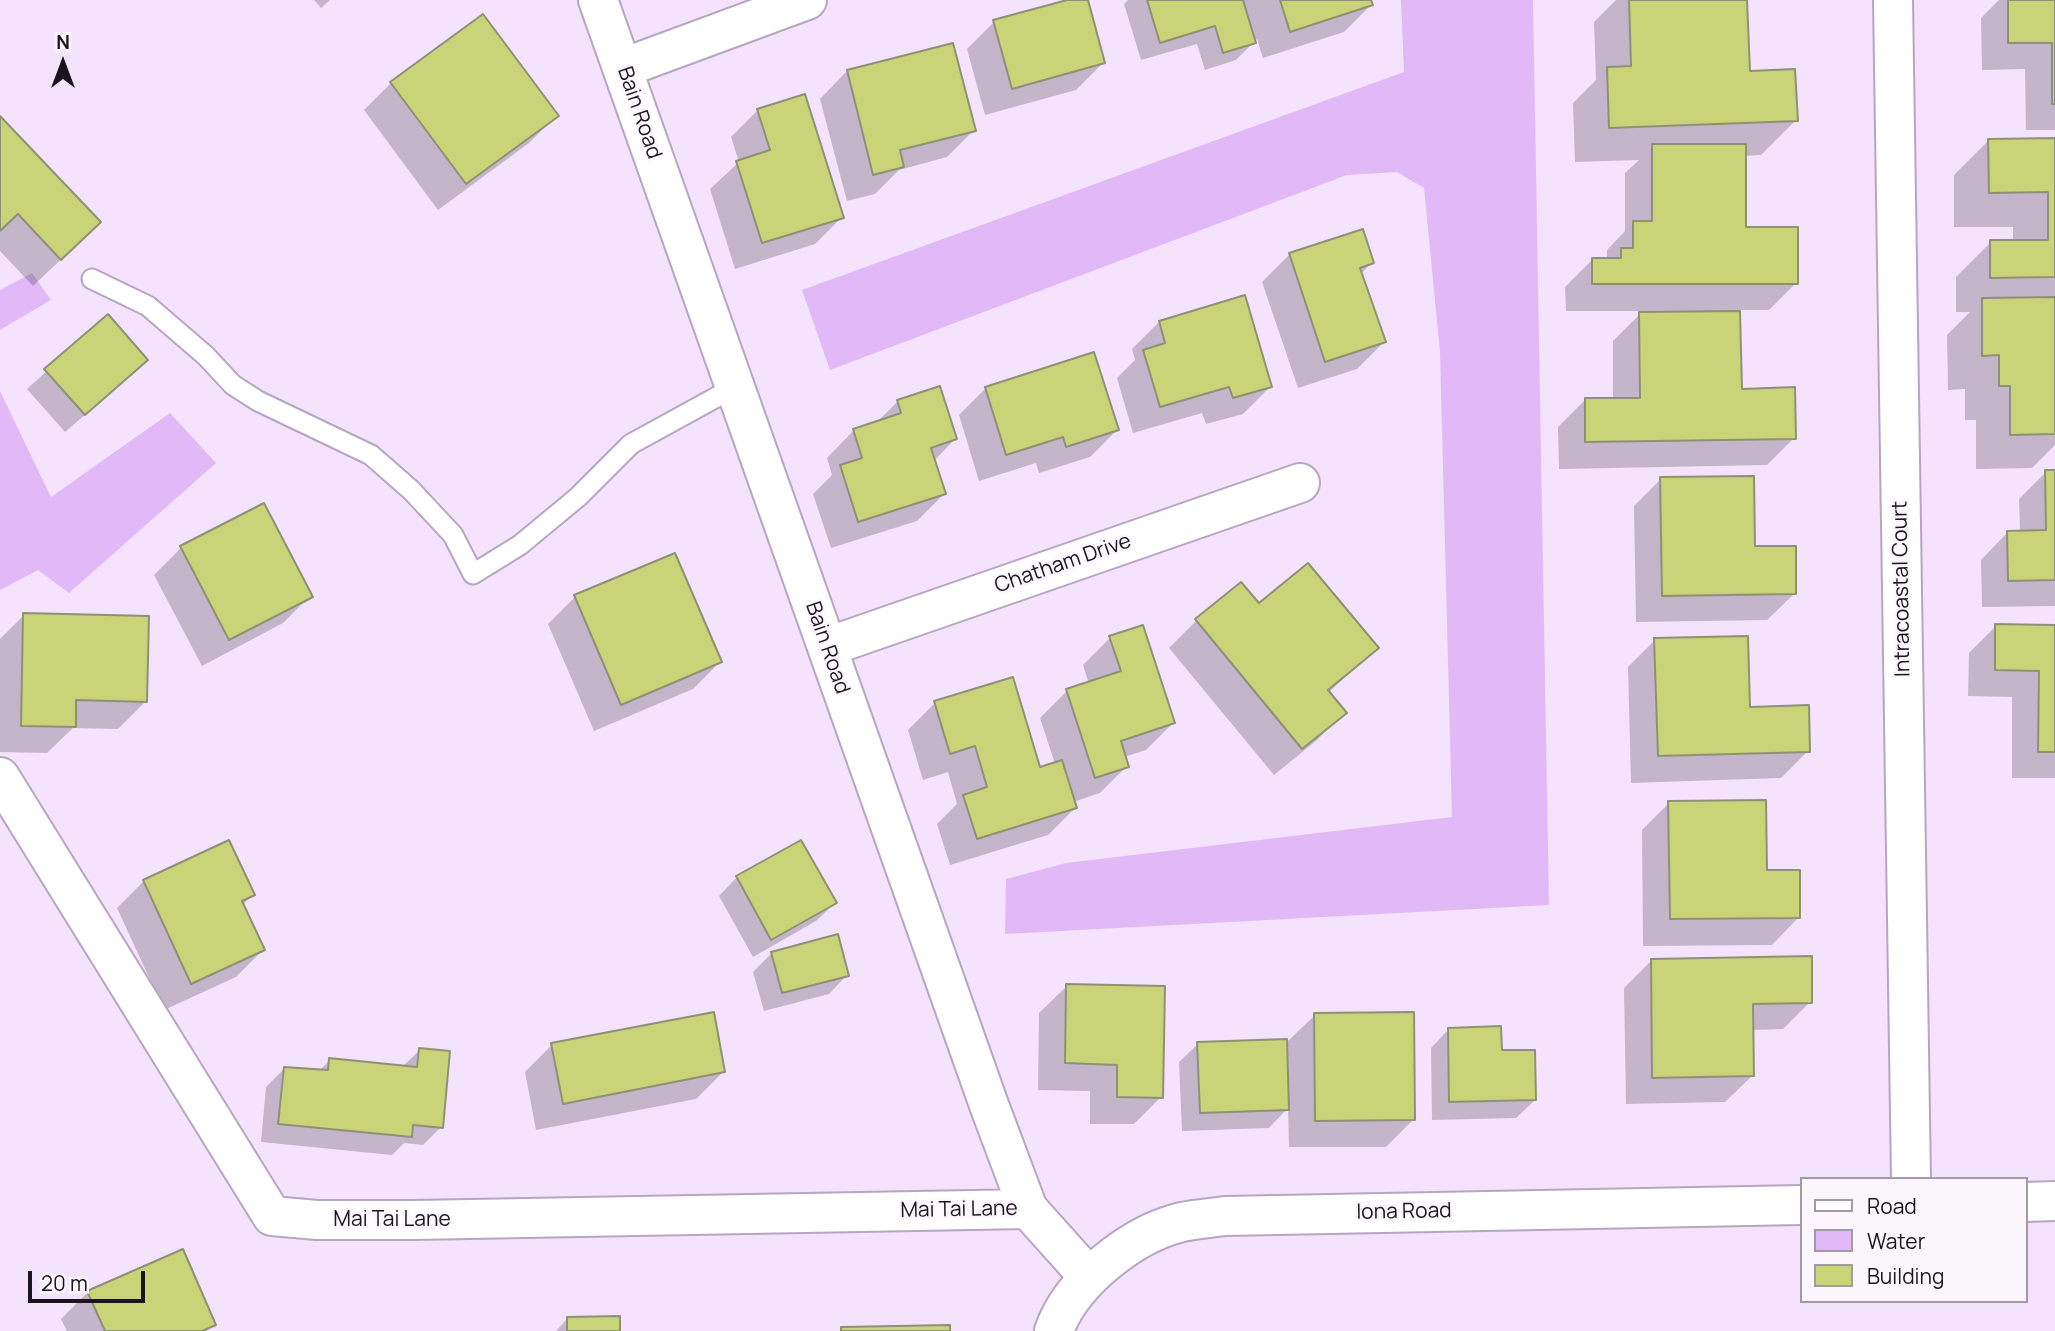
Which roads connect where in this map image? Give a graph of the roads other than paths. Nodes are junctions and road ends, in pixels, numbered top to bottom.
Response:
1 (598, 0) edge
2 (807, 0) edge
3 (1893, 0) edge
4 (623, 68) junction
5 (92, 279) dead end
6 (735, 387) junction
7 (1300, 483) dead end
8 (827, 647) junction
9 (0, 777) edge
10 (1911, 1177) edge
11 (2055, 1201) edge
12 (2027, 1202) edge
13 (1800, 1205) edge
14 (1028, 1209) junction
15 (1089, 1277) junction
16 (1054, 1331) edge

1 - 4 street, Bain Road
2 - 4 street
3 - 10 street, Intracoastal Court
4 - 6 street, Bain Road
5 - 6 lane
6 - 8 street, Bain Road
7 - 8 street, Chatham Drive
8 - 14 street, Bain Road
9 - 14 street, Mai Tai Lane
11 - 12 street
13 - 15 street, Iona Road
14 - 15 street, Bain Road
15 - 16 street, Iona Road

